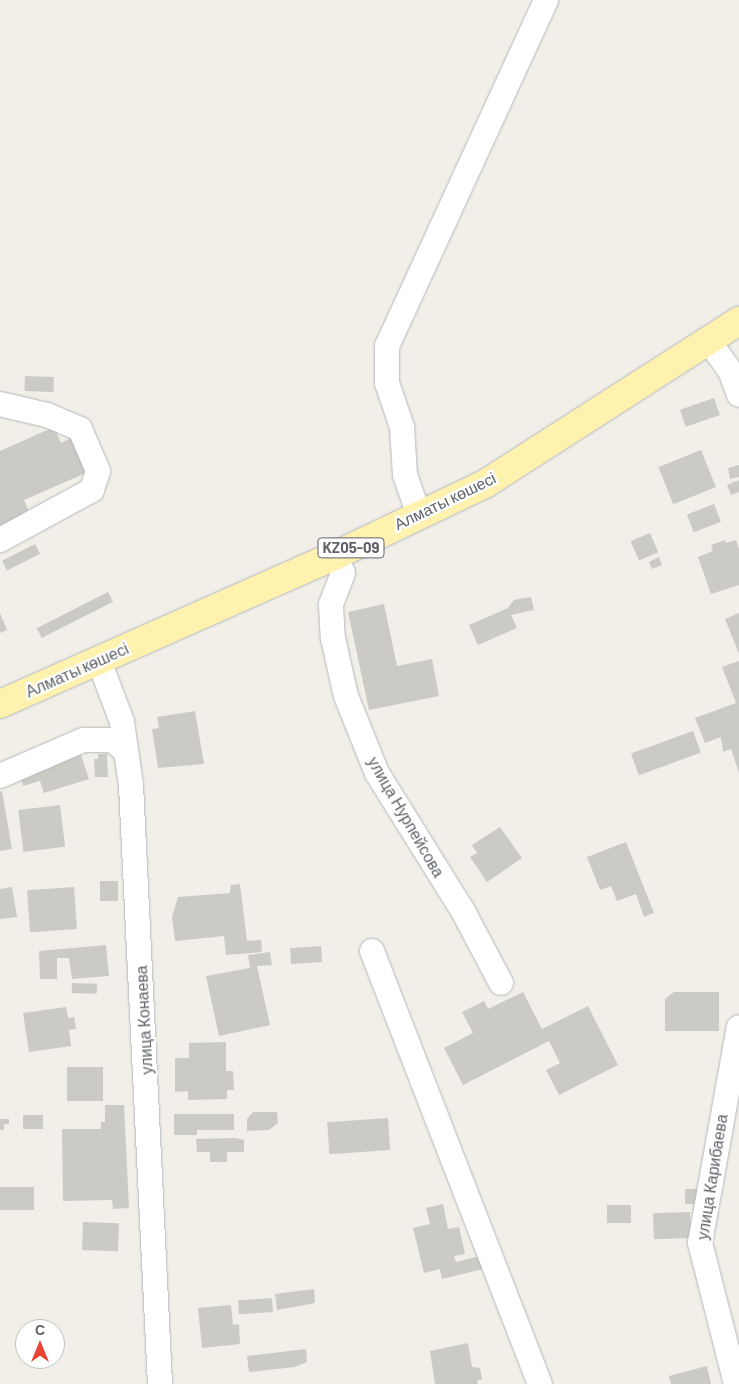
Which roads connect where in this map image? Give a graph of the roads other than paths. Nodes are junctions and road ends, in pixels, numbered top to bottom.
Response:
1 (546, 0) edge
2 (739, 321) edge
3 (709, 341) junction
4 (739, 395) edge
5 (0, 404) edge
6 (419, 515) junction
7 (0, 540) edge
8 (336, 555) junction
9 (99, 661) junction
10 (0, 704) edge
11 (126, 752) junction
12 (0, 776) edge
13 (372, 951) dead end
14 (501, 983) dead end
15 (739, 1027) edge
16 (160, 1384) edge
17 (540, 1384) edge
18 (736, 1384) edge

1 - 6 street
2 - 3 main road, KZ05-09
3 - 4 street
3 - 6 main road, Алматы көшесі / KZ05-09
5 - 7 street
6 - 8 main road, Алматы көшесі / KZ05-09
8 - 9 main road, Алматы көшесі / KZ05-09
8 - 14 street, улица Нурпейсова
9 - 10 main road, Алматы көшесі / KZ05-09
9 - 11 street, улица Конаева
11 - 12 street
11 - 16 street, улица Конаева
13 - 17 street
15 - 18 street, улица Карибаева

